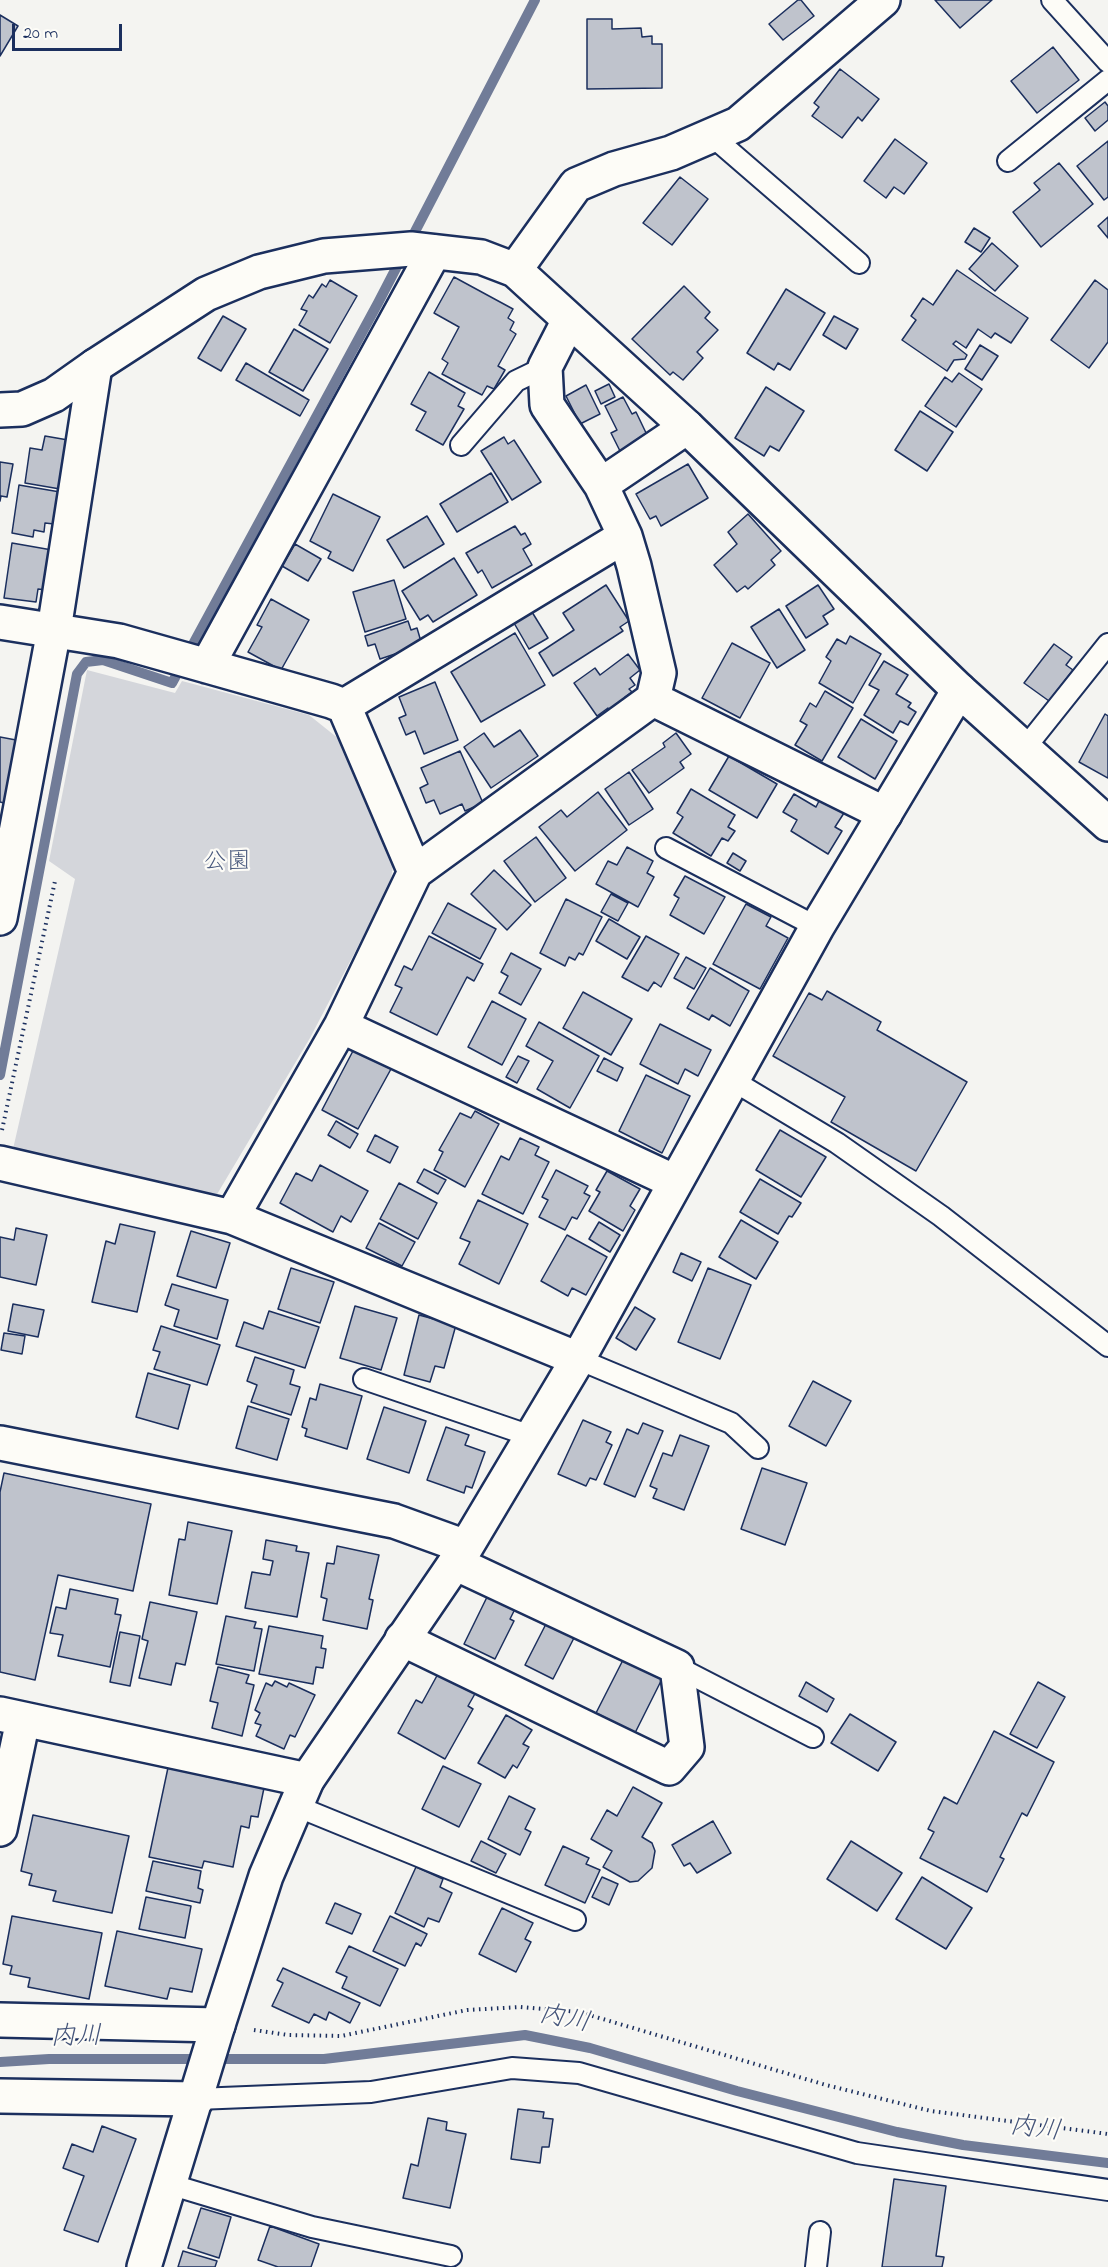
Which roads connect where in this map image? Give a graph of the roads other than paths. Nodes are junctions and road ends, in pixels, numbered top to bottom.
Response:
1 (883, 0) edge
2 (1052, 0) edge
3 (1108, 62) edge
4 (1108, 80) edge
5 (711, 136) junction
6 (1008, 161) dead end
7 (434, 252) junction
8 (859, 263) dead end
9 (515, 270) junction
10 (569, 320) junction
11 (95, 366) junction
12 (545, 367) junction
13 (0, 410) edge
14 (687, 427) junction
15 (461, 445) dead end
16 (601, 485) junction
17 (625, 536) junction
18 (0, 621) edge
19 (54, 630) junction
20 (1108, 644) edge
21 (207, 666) junction
22 (959, 690) junction
23 (653, 699) junction
24 (344, 706) junction
25 (1025, 748) junction
26 (885, 814) junction
27 (1108, 824) edge
28 (8, 835) edge
29 (666, 848) dead end
30 (415, 872) junction
31 (0, 918) edge
32 (817, 927) junction
33 (341, 1026) junction
34 (732, 1080) junction
35 (0, 1163) edge
36 (675, 1182) junction
37 (232, 1217) junction
38 (1108, 1346) edge
39 (578, 1359) junction
40 (364, 1379) dead end
41 (531, 1436) junction
42 (0, 1443) edge
43 (758, 1448) dead end
44 (460, 1555) junction
45 (402, 1640) junction
46 (677, 1667) junction
47 (12, 1717) edge
48 (813, 1737) dead end
49 (302, 1793) junction
50 (0, 1829) edge
51 (575, 1920) dead end
52 (0, 2020) edge
53 (218, 2025) junction
54 (0, 2096) edge
55 (196, 2099) junction
56 (169, 2184) junction
57 (1108, 2190) edge
58 (820, 2232) dead end
59 (451, 2256) dead end
60 (144, 2267) edge
61 (816, 2267) edge

1 - 5 street
2 - 3 lane
4 - 6 lane
5 - 8 lane
5 - 9 street
7 - 9 street
7 - 11 street
7 - 21 street
9 - 10 street
10 - 12 street
10 - 14 street
11 - 13 street
11 - 19 street
12 - 15 lane
12 - 16 street
14 - 16 street
14 - 22 street
16 - 17 street
17 - 23 street
17 - 24 street
18 - 19 street
19 - 21 street
19 - 28 street
20 - 25 lane
21 - 24 street
22 - 25 street
22 - 26 street
23 - 26 street
23 - 30 street
24 - 30 street
25 - 27 street
26 - 32 street
28 - 31 street
29 - 32 lane
30 - 33 street
32 - 34 street
33 - 36 street
33 - 37 street
34 - 36 street
34 - 38 lane
35 - 37 street
36 - 39 street
37 - 39 street
39 - 41 street
39 - 43 lane
40 - 41 lane
41 - 44 street
42 - 44 street
44 - 45 street
44 - 46 street
45 - 46 street
45 - 49 street
46 - 48 lane
47 - 49 street
47 - 50 street
49 - 51 lane
49 - 53 street
52 - 53 street
53 - 55 street
54 - 55 street
55 - 56 street
55 - 57 lane
56 - 59 lane
56 - 60 street
58 - 61 lane

